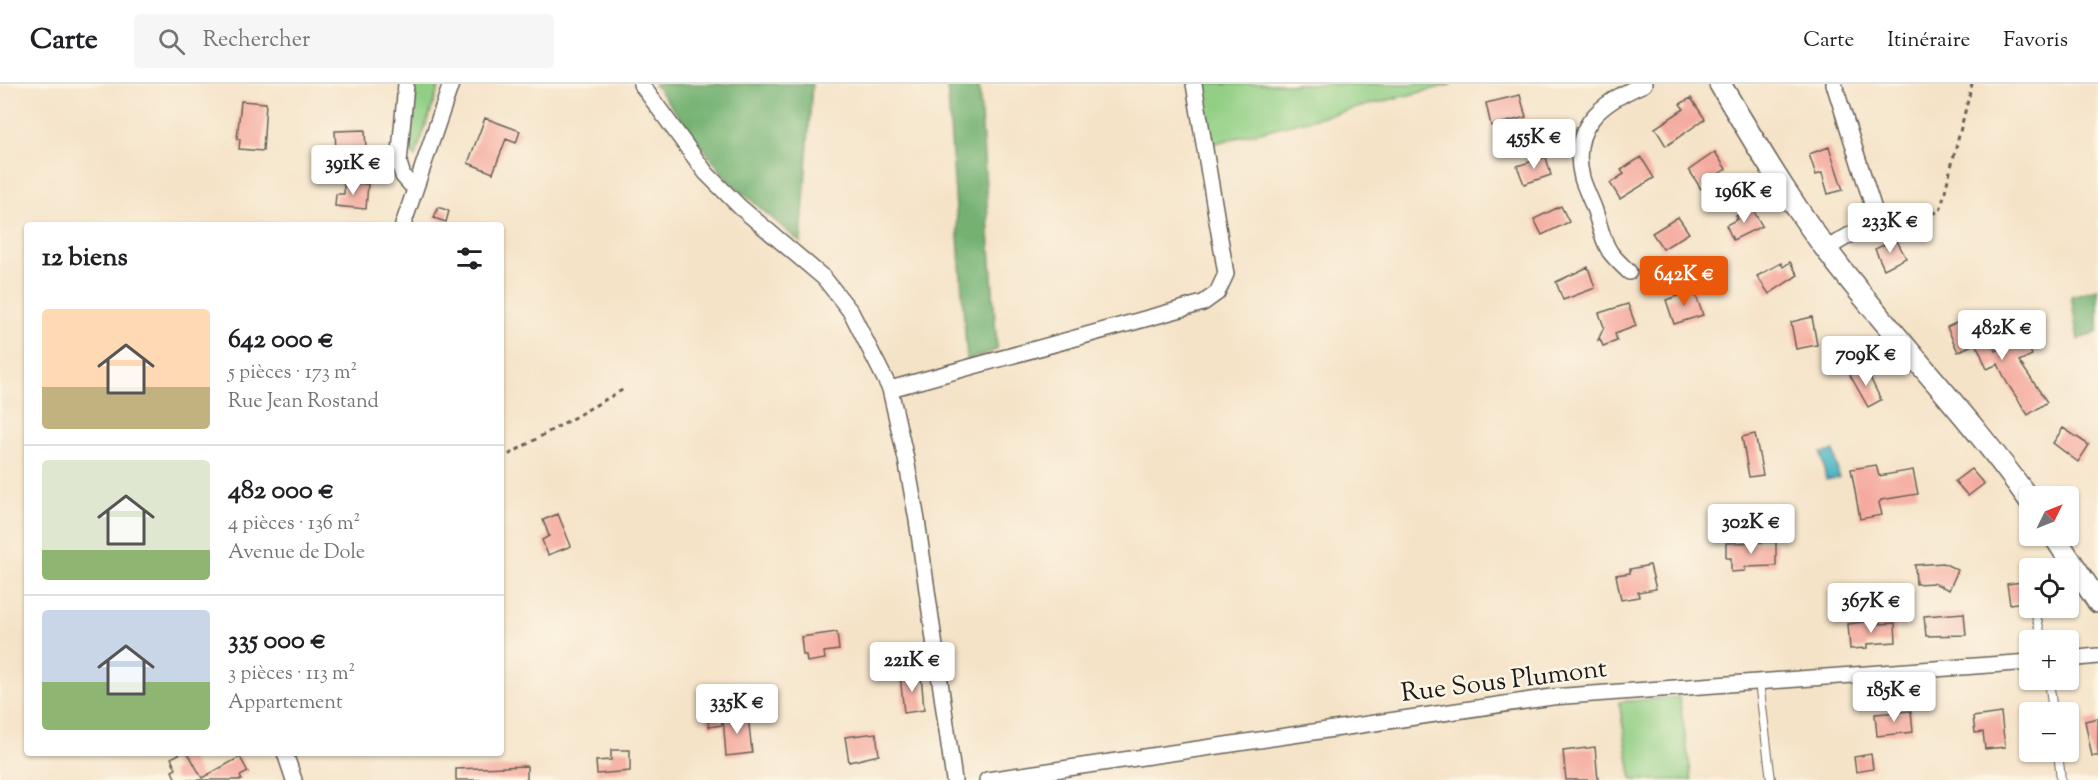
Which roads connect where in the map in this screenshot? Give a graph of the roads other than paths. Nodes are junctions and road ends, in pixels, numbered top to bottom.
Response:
1 (406, 84) edge
2 (451, 84) edge
3 (641, 84) edge
4 (1194, 84) edge
5 (1644, 84) edge
6 (1720, 84) edge
7 (1834, 84) edge
8 (415, 186) junction
9 (404, 222) edge
10 (1826, 249) junction
11 (1629, 272) dead end
12 (890, 388) junction
13 (2019, 486) edge
14 (2061, 546) edge
15 (2098, 602) edge
16 (2098, 656) edge
17 (2079, 658) edge
18 (2019, 663) edge
19 (1759, 682) junction
20 (286, 756) edge
21 (2059, 762) edge
22 (294, 780) edge
23 (954, 780) edge
24 (987, 780) edge
25 (1771, 780) edge
26 (2061, 780) edge

1 - 8 street
2 - 8 street
3 - 12 street
4 - 12 street
5 - 11 street
6 - 10 main road
7 - 10 street
8 - 9 street
10 - 13 main road
12 - 23 street
14 - 15 main road
16 - 17 street
18 - 19 street, Rue Sous Plumont
19 - 24 street, Rue Sous Plumont
19 - 25 lane
20 - 22 street
21 - 26 lane

